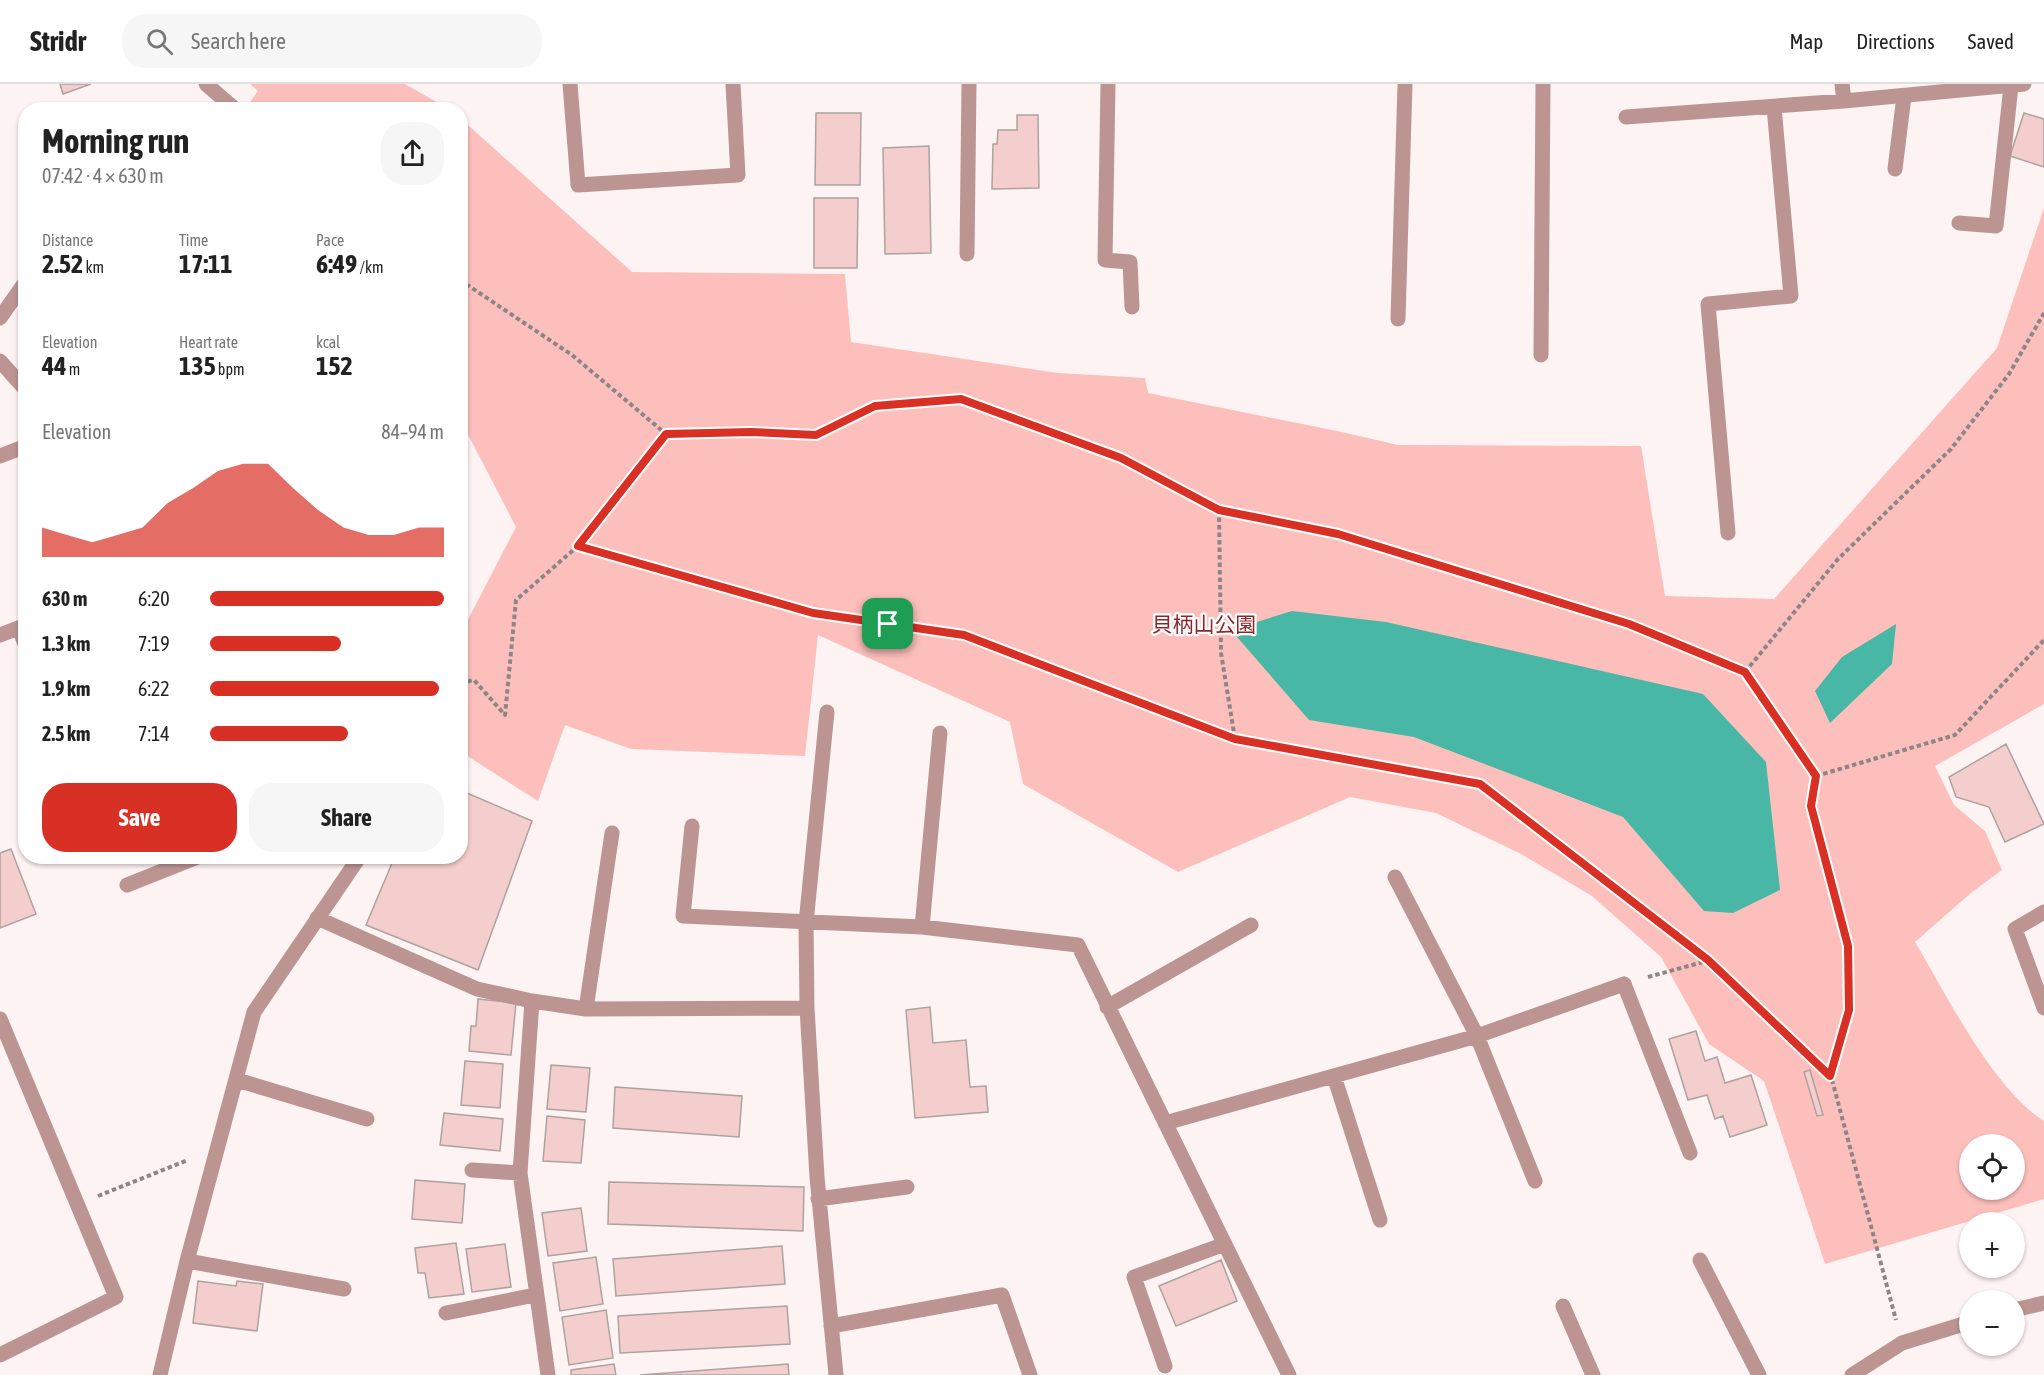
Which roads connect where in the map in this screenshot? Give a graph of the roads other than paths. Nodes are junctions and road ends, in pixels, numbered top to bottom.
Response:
1 (206, 84) edge
2 (570, 84) edge
3 (733, 84) edge
4 (969, 84) edge
5 (1108, 84) edge
6 (1405, 84) edge
7 (1543, 84) edge
8 (1842, 84) edge
9 (2018, 85) edge
10 (1904, 96) junction
11 (1844, 101) junction
12 (227, 102) edge
13 (1774, 107) junction
14 (1626, 117) dead end
15 (1895, 169) dead end
16 (1959, 223) dead end
17 (967, 254) dead end
18 (18, 292) edge
19 (1132, 307) dead end
20 (0, 318) edge
21 (1398, 319) dead end
22 (1542, 355) dead end
23 (0, 361) edge
24 (18, 381) edge
25 (18, 449) edge
26 (0, 456) edge
27 (1728, 533) dead end
28 (18, 628) edge
29 (0, 635) edge
30 (827, 712) dead end
31 (940, 734) dead end
32 (692, 826) dead end
33 (612, 833) dead end
34 (180, 864) edge
35 (354, 864) edge
36 (1395, 877) dead end
37 (128, 885) dead end
38 (2044, 912) edge
39 (317, 918) junction
40 (806, 923) junction
41 (1251, 925) dead end
42 (922, 927) junction
43 (532, 1001) junction
44 (1107, 1007) junction
45 (807, 1008) junction
46 (2044, 1008) edge
47 (586, 1010) junction
48 (0, 1019) edge
49 (1477, 1036) junction
50 (1334, 1076) junction
51 (237, 1080) junction
52 (367, 1119) dead end
53 (1165, 1123) junction
54 (1690, 1153) dead end
55 (472, 1170) dead end
56 (520, 1173) junction
57 (1535, 1181) dead end
58 (907, 1187) dead end
59 (818, 1199) junction
60 (1380, 1220) dead end
61 (1225, 1244) junction
62 (1700, 1260) dead end
63 (187, 1262) junction
64 (344, 1288) dead end
65 (535, 1295) junction
66 (2044, 1303) edge
67 (1563, 1306) dead end
68 (2025, 1307) edge
69 (446, 1313) dead end
70 (831, 1326) junction
71 (1959, 1326) edge
72 (0, 1355) edge
73 (1165, 1366) dead end
74 (160, 1375) edge
75 (548, 1375) edge
76 (836, 1375) edge
77 (1030, 1375) edge
78 (1289, 1375) edge
79 (1593, 1375) edge
80 (1759, 1375) edge
81 (1852, 1375) edge

1 - 12 street
2 - 3 street
4 - 17 street
5 - 19 street
6 - 21 street
7 - 22 street
8 - 11 street
9 - 10 street
9 - 16 street
10 - 11 street
10 - 15 street
11 - 13 street
13 - 14 street
13 - 27 street
18 - 20 street
23 - 24 street
25 - 26 street
28 - 29 street
30 - 40 street
31 - 42 street
32 - 40 street
33 - 47 street
34 - 37 street
35 - 39 street
36 - 49 street
38 - 46 street
39 - 43 street
39 - 51 street
40 - 42 street
40 - 45 street
41 - 44 street
42 - 44 street
43 - 47 street
43 - 56 street
44 - 53 street
45 - 47 street
45 - 59 street
48 - 72 street
49 - 50 street
49 - 54 street
49 - 57 street
50 - 53 street
50 - 60 street
51 - 52 street
51 - 63 street
53 - 61 street
55 - 56 street
56 - 65 street
58 - 59 street
59 - 70 street
61 - 73 street
61 - 78 street
62 - 80 street
63 - 64 street
63 - 74 street
65 - 69 street
65 - 75 street
66 - 68 street
67 - 79 street
70 - 76 street
70 - 77 street
71 - 81 street

